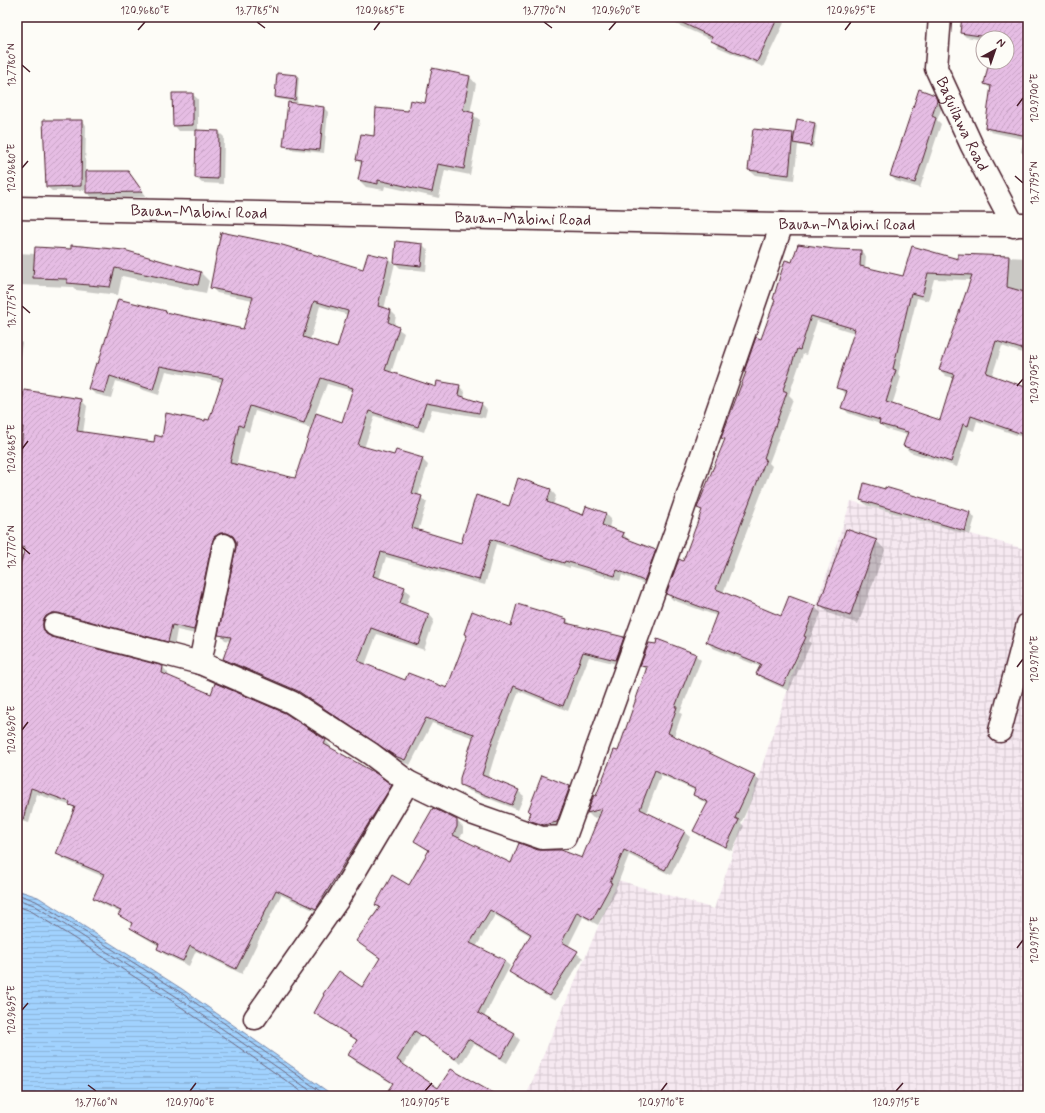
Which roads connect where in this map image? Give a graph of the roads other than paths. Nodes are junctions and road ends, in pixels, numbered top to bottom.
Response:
1 (940, 17) edge
2 (17, 208) edge
3 (782, 224) junction
4 (1021, 225) edge
5 (224, 546) dead end
6 (1028, 624) edge
7 (55, 625) dead end
8 (200, 664) junction
9 (1000, 731) dead end
10 (408, 782) junction
11 (255, 1018) dead end

1 - 4 street, Baguilawa Road
2 - 3 street, Bauan-Mabini Road
3 - 4 street, Bauan-Mabini Road
3 - 10 street
5 - 8 street
6 - 9 street
7 - 8 street
8 - 10 street
10 - 11 street

